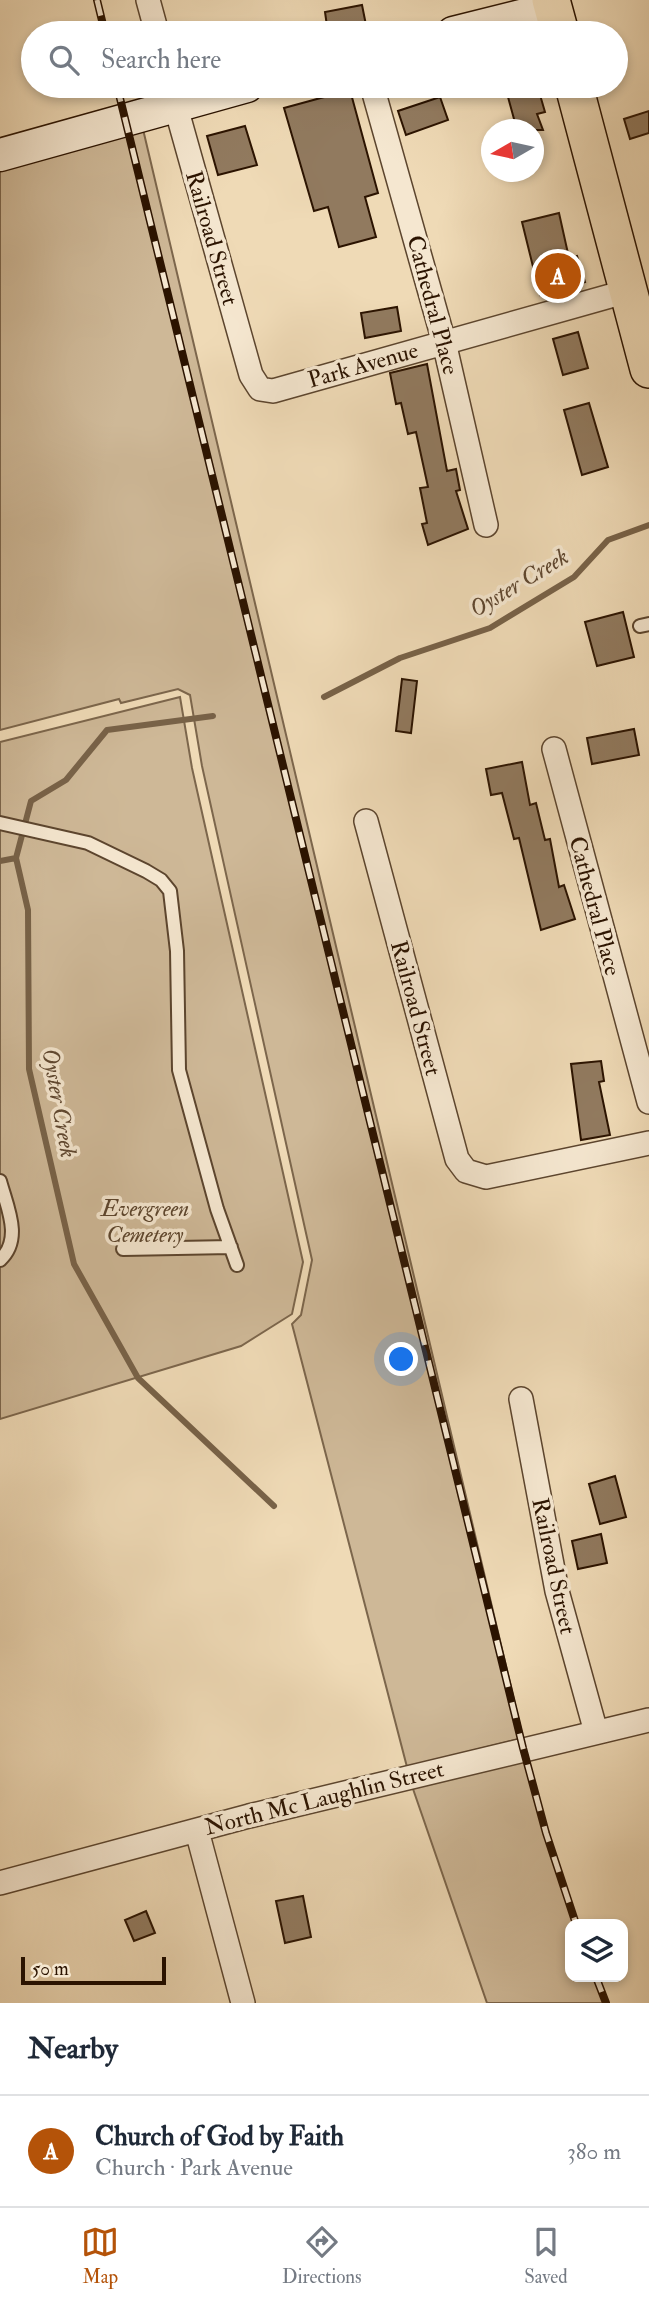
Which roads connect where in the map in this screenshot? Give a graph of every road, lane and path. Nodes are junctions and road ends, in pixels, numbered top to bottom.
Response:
1 (148, 0) edge
2 (555, 14) edge
3 (154, 21) edge
4 (517, 21) edge
5 (167, 98) edge
6 (174, 98) edge
7 (375, 98) edge
8 (577, 98) edge
9 (0, 155) edge
10 (628, 291) junction
11 (444, 342) junction
12 (649, 369) edge
13 (260, 389) joint
14 (486, 525) dead end
15 (554, 749) dead end
16 (366, 821) dead end
17 (0, 823) edge
18 (649, 1102) edge
19 (649, 1143) edge
20 (0, 1181) edge
21 (231, 1247) junction
22 (123, 1249) dead end
23 (0, 1260) edge
24 (237, 1265) dead end
25 (521, 1399) dead end
26 (649, 1720) edge
27 (596, 1732) junction
28 (197, 1830) junction
29 (0, 1883) edge
30 (243, 2003) edge

1 - 3 street
2 - 4 street
5 - 9 street
6 - 13 street, Railroad Street
7 - 11 street, Cathedral Place
8 - 10 main road
10 - 11 street, Park Avenue
10 - 12 main road
11 - 13 street, Park Avenue
11 - 14 street, Cathedral Place
15 - 18 street, Cathedral Place
16 - 19 street, Railroad Street
17 - 21 lane
20 - 23 lane
21 - 22 lane
21 - 24 lane
25 - 27 street, Railroad Street
26 - 27 street, North Mc Laughlin Street
27 - 28 street, North Mc Laughlin Street
28 - 29 street, North Mc Laughlin Street
28 - 30 street

